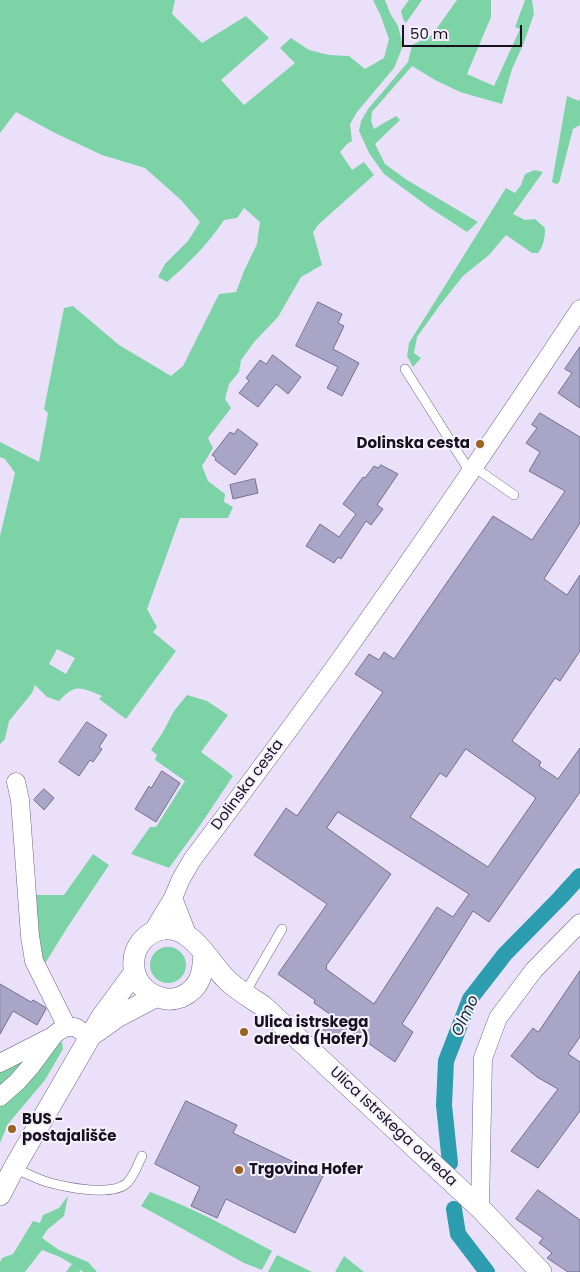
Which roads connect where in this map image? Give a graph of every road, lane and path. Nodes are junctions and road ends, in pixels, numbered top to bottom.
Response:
1 (580, 309) edge
2 (404, 369) dead end
3 (472, 470) junction
4 (514, 495) dead end
5 (16, 782) dead end
6 (173, 898) junction
7 (580, 923) edge
8 (282, 928) dead end
9 (152, 933) junction
10 (187, 934) junction
11 (204, 953) junction
12 (134, 973) junction
13 (196, 986) junction
14 (242, 991) junction
15 (155, 997) junction
16 (61, 1031) junction
17 (90, 1037) junction
18 (0, 1062) edge
19 (0, 1097) edge
20 (142, 1156) dead end
21 (14, 1168) junction
22 (0, 1195) edge
23 (480, 1208) junction
24 (542, 1272) edge

1 - 3 street, Dolinska cesta
2 - 3 lane
3 - 4 lane
3 - 6 street, Dolinska cesta
5 - 16 street
6 - 9 street, Dolinska cesta
6 - 10 street
7 - 23 street
8 - 14 lane
9 - 10 street
9 - 12 street
10 - 11 street
11 - 13 street
11 - 14 street
12 - 15 street
12 - 17 street
13 - 14 street
13 - 15 street
14 - 23 street, Ulica Istrskega odreda
15 - 17 street
16 - 17 street
16 - 18 street
16 - 19 street
17 - 21 street
20 - 21 lane
21 - 22 street
23 - 24 street, Ulica Istrskega odreda

